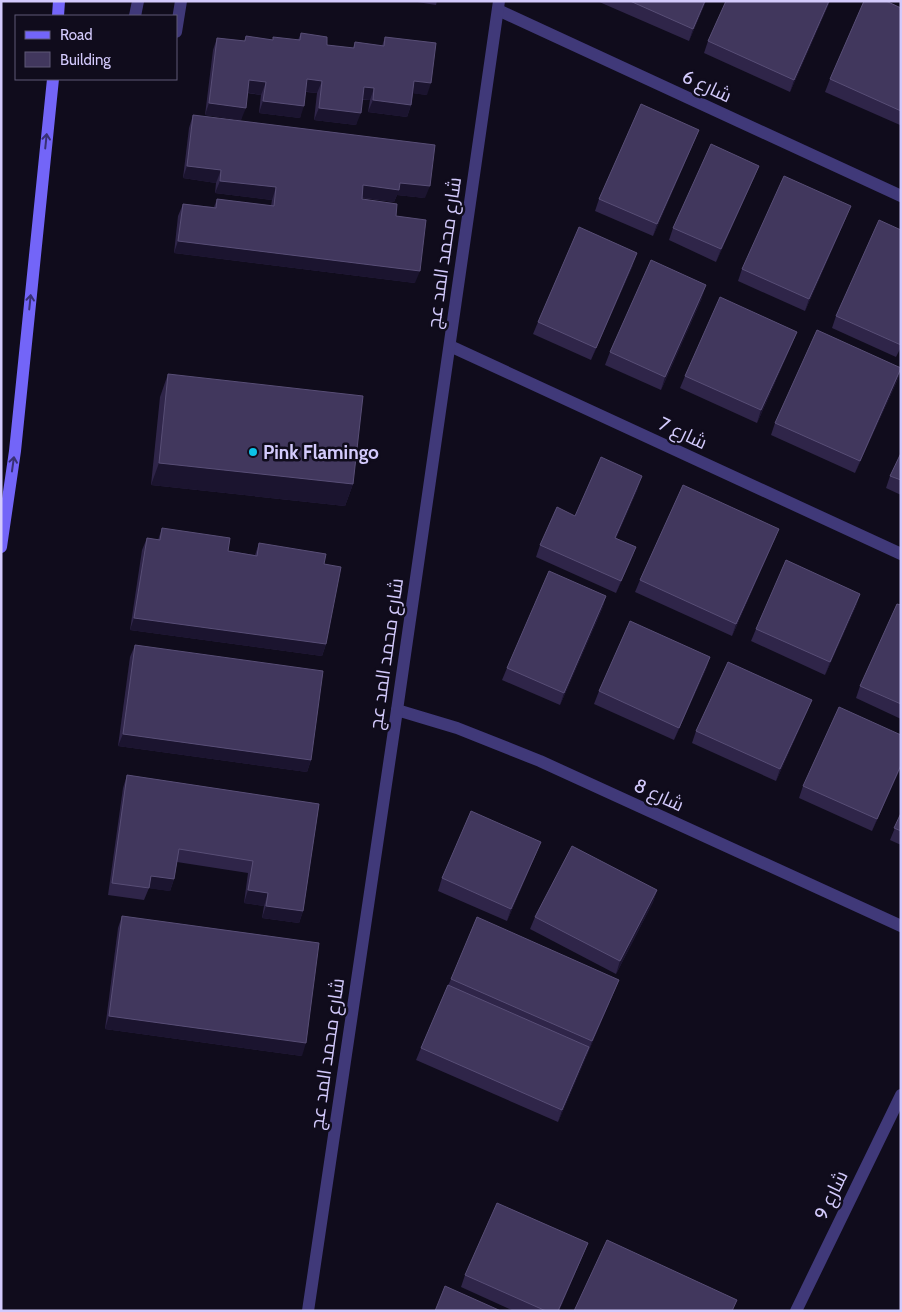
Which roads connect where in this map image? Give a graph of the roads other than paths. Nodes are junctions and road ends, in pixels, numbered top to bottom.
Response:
1 (59, 1) edge
2 (138, 1) edge
3 (181, 1) edge
4 (499, 5) edge
5 (58, 15) edge
6 (135, 15) edge
7 (178, 20) edge
8 (53, 80) edge
9 (901, 196) edge
10 (450, 346) junction
11 (1, 547) edge
12 (901, 554) edge
13 (397, 710) junction
14 (901, 926) edge
15 (901, 1095) edge
16 (308, 1311) edge
17 (796, 1311) edge

1 - 5 main road
2 - 6 street
3 - 7 street
4 - 9 street, شارع 6
4 - 10 street, شارع محمد المد عج
11 -> 8 main road
10 - 12 street, شارع 7
10 - 13 street, شارع محمد المد عج
13 - 14 street, شارع 8
13 - 16 street, شارع محمد المد عج
15 - 17 street, شارع 9

